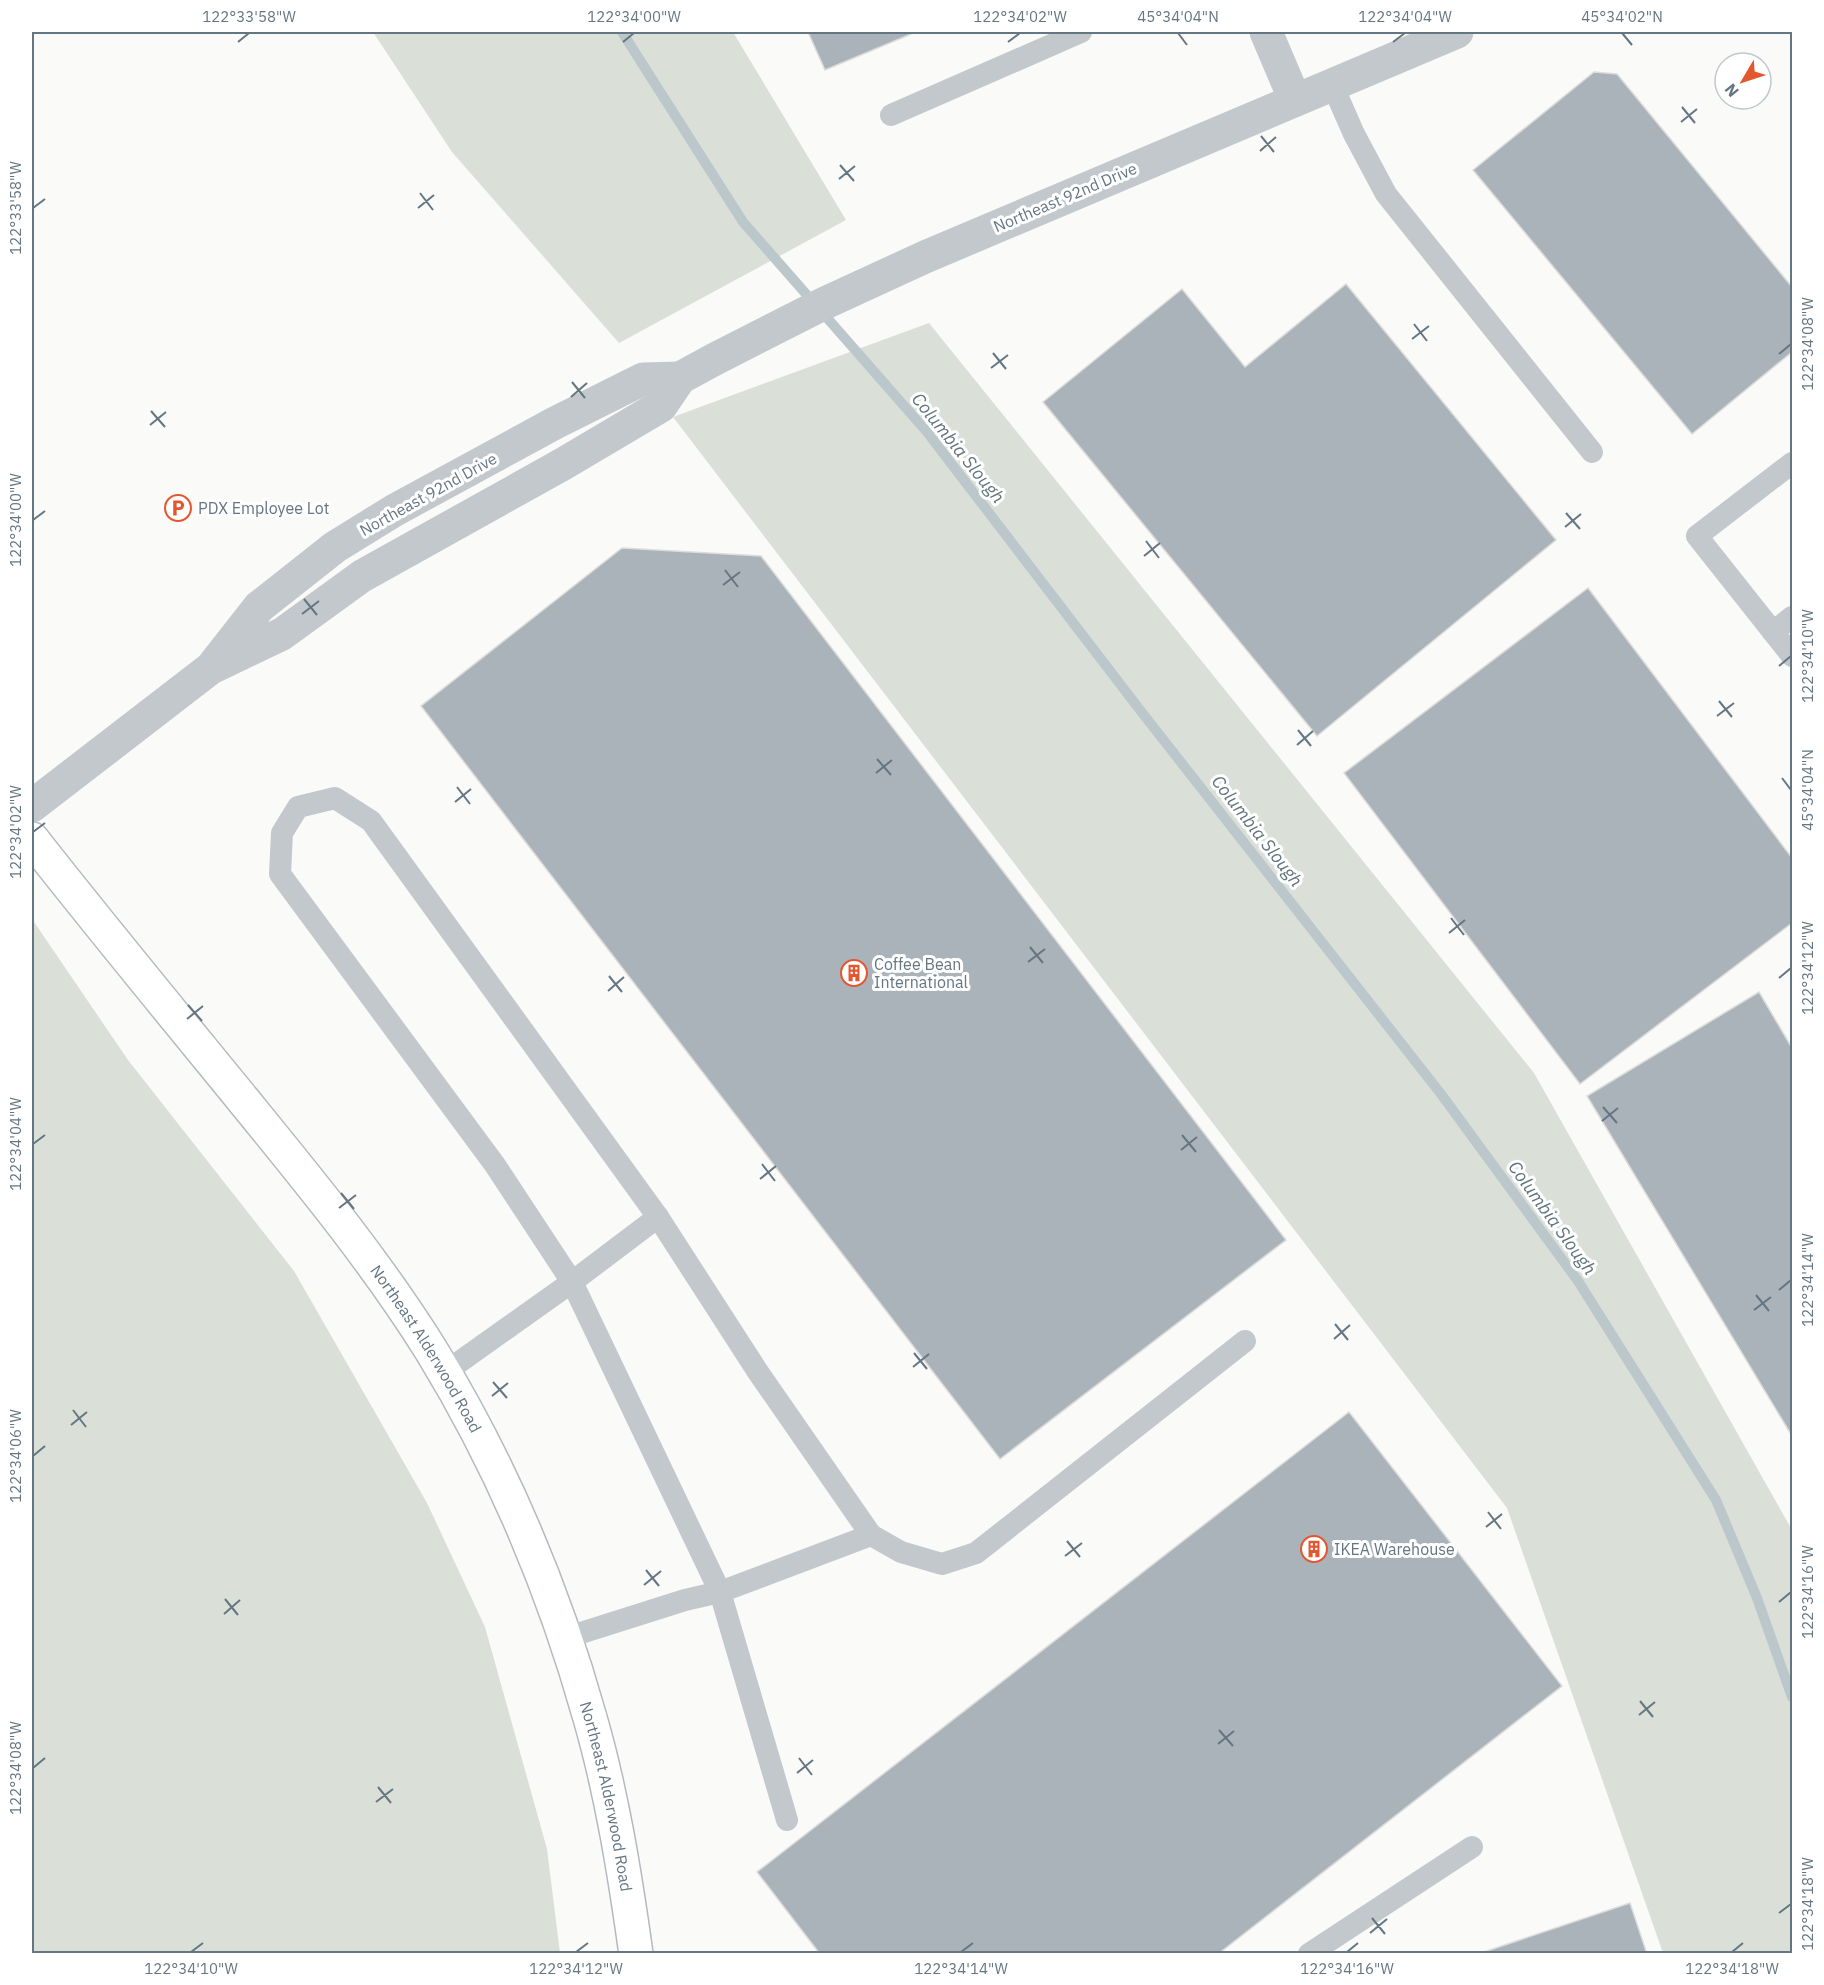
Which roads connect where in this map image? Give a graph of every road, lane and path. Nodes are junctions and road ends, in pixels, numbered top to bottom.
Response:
1 (1081, 32) edge
2 (1266, 32) edge
3 (1456, 32) edge
4 (1332, 84) junction
5 (1294, 100) junction
6 (891, 115) dead end
7 (1592, 452) dead end
8 (1792, 463) edge
9 (1792, 617) edge
10 (1773, 632) junction
11 (1792, 656) edge
12 (32, 806) edge
13 (32, 839) edge
14 (658, 1217) junction
15 (572, 1282) junction
16 (1245, 1341) dead end
17 (444, 1373) junction
18 (871, 1535) junction
19 (720, 1592) junction
20 (565, 1638) junction
21 (787, 1820) dead end
22 (1472, 1847) dead end
23 (636, 1953) edge
24 (1309, 1953) edge

1 - 6 lane
2 - 5 street
3 - 4 street, Northeast 92nd Drive
4 - 5 street, Northeast 92nd Drive
4 - 7 lane
5 - 12 street, Northeast 92nd Drive
8 - 10 lane
9 - 10 lane
10 - 11 lane
13 - 17 street, Northeast Alderwood Road
14 - 15 lane
14 - 15 lane
14 - 18 lane
15 - 17 lane
15 - 19 lane
16 - 18 lane
17 - 20 street, Northeast Alderwood Road
18 - 19 lane
19 - 20 lane
19 - 21 lane
20 - 23 street, Northeast Alderwood Road
22 - 24 lane

